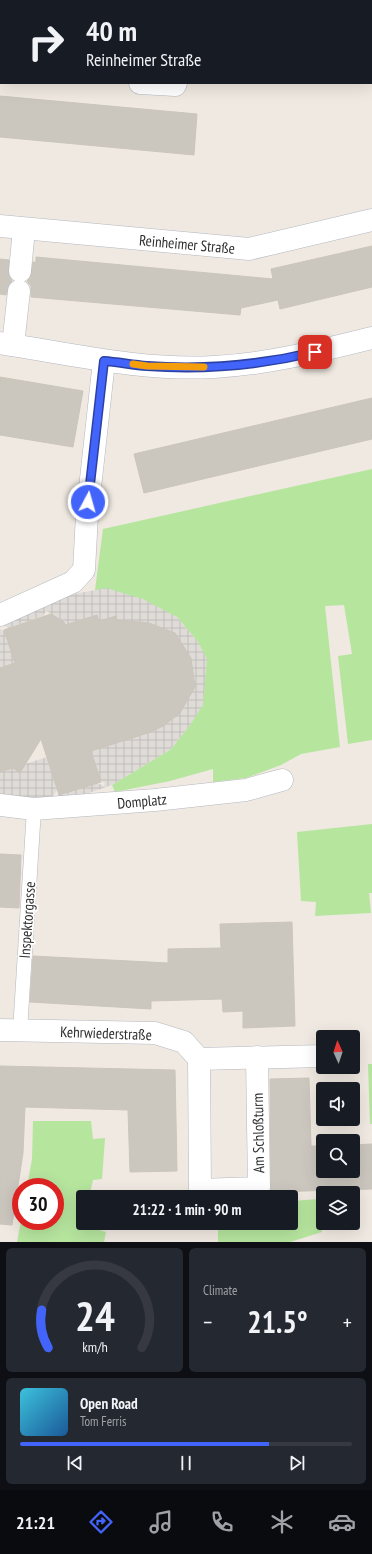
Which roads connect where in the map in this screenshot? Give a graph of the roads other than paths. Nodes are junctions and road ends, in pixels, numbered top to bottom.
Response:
1 (158, 84) edge
2 (176, 84) edge
3 (372, 220) edge
4 (0, 226) edge
5 (24, 229) junction
6 (372, 338) edge
7 (6, 344) edge
8 (104, 361) junction
9 (0, 615) edge
10 (282, 780) dead end
11 (0, 806) edge
12 (34, 809) junction
13 (10, 1031) edge
14 (316, 1056) edge
15 (257, 1057) junction
16 (199, 1059) junction

1 - 2 street
3 - 5 street, Reinheimer Straße
4 - 5 street, Reinheimer Straße
5 - 7 street
6 - 8 street
7 - 8 street
8 - 9 street
10 - 12 street, Domplatz
11 - 12 street, Domplatz
12 - 13 lane, Inspektorgasse
13 - 16 street, Kehrwiederstraße
14 - 15 street
15 - 16 street
15 - 16 street, Am Schloßturm

